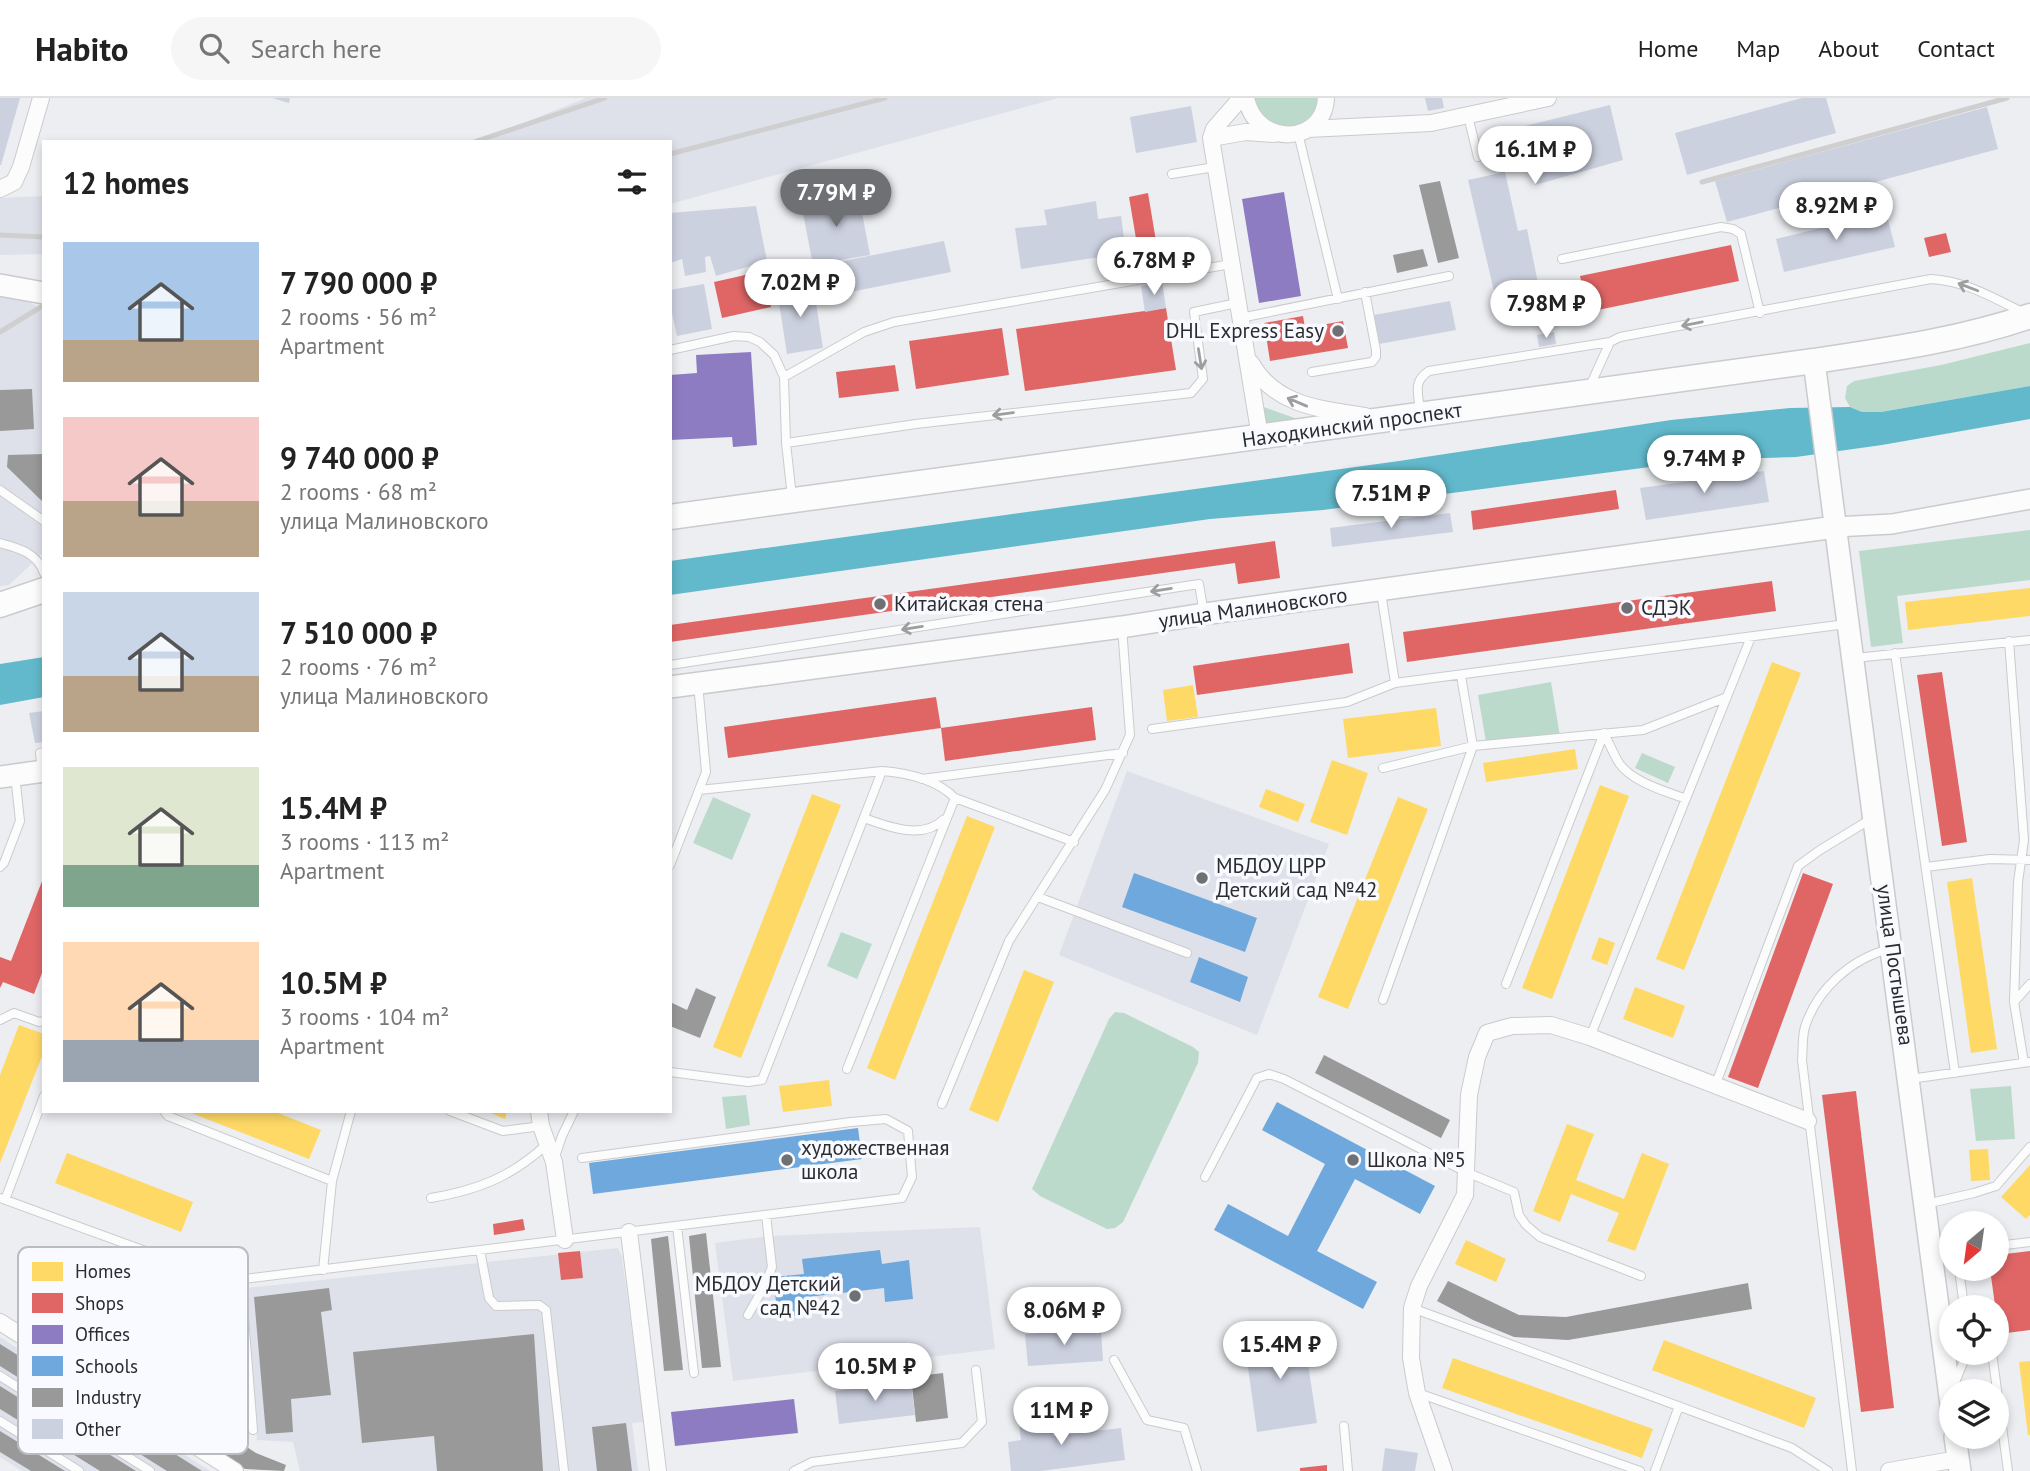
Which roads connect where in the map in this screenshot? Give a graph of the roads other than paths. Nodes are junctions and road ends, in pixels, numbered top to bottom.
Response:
1 (41, 98) edge
2 (1241, 98) edge
3 (1246, 98) edge
4 (1326, 98) edge
5 (1548, 98) edge
6 (1468, 116) junction
7 (1303, 131) junction
8 (1279, 134) junction
9 (1211, 138) junction
10 (1478, 157) dead end
11 (1215, 167) junction
12 (1172, 174) dead end
13 (0, 189) edge
14 (1562, 259) dead end
15 (1231, 264) junction
16 (1449, 276) dead end
17 (0, 285) edge
18 (1365, 292) junction
19 (42, 293) edge
20 (1338, 299) junction
21 (1239, 310) junction
22 (1759, 313) junction
23 (2030, 316) edge
24 (1610, 342) junction
25 (672, 350) edge
26 (1246, 355) junction
27 (1814, 361) junction
28 (1312, 372) dead end
29 (784, 377) junction
30 (1587, 392) junction
31 (1421, 415) junction
32 (1388, 420) junction
33 (1260, 437) junction
34 (786, 443) junction
35 (0, 490) edge
36 (2030, 499) edge
37 (793, 500) junction
38 (672, 517) edge
39 (42, 520) edge
40 (1835, 527) junction
41 (0, 543) edge
42 (42, 575) edge
43 (42, 588) edge
44 (1380, 589) junction
45 (0, 607) edge
46 (1204, 614) junction
47 (1848, 624) junction
48 (1122, 627) junction
49 (1751, 637) junction
50 (2030, 640) edge
51 (2009, 641) junction
52 (1895, 653) junction
53 (1853, 658) junction
54 (672, 664) edge
55 (1461, 676) junction
56 (698, 683) junction
57 (1395, 683) junction
58 (672, 687) edge
59 (1727, 697) junction
60 (1152, 729) dead end
61 (1604, 733) junction
62 (1473, 746) junction
63 (1123, 753) junction
64 (42, 765) edge
65 (1383, 768) dead end
66 (882, 771) junction
67 (7, 776) edge
68 (922, 779) junction
69 (699, 790) junction
70 (955, 798) junction
71 (1686, 799) junction
72 (947, 816) junction
73 (1874, 817) junction
74 (864, 818) junction
75 (1074, 842) junction
76 (672, 860) edge
77 (2026, 860) edge
78 (0, 867) edge
79 (1926, 867) junction
80 (1038, 897) junction
81 (1892, 948) junction
82 (1187, 953) dead end
83 (1506, 984) dead end
84 (2030, 984) edge
85 (1383, 1000) dead end
86 (2014, 1002) junction
87 (0, 1020) edge
88 (42, 1021) edge
89 (1590, 1037) junction
90 (2027, 1062) edge
91 (848, 1069) dead end
92 (672, 1072) edge
93 (1955, 1073) junction
94 (1910, 1079) junction
95 (1715, 1086) junction
96 (42, 1101) edge
97 (942, 1104) dead end
98 (166, 1113) edge
99 (350, 1113) edge
100 (455, 1113) edge
101 (573, 1113) edge
102 (540, 1119) edge
103 (1808, 1121) junction
104 (546, 1144) junction
105 (2030, 1147) edge
106 (582, 1158) dead end
107 (554, 1162) junction
108 (1466, 1172) junction
109 (1205, 1177) dead end
110 (332, 1181) junction
111 (431, 1198) dead end
112 (2, 1199) edge
113 (1926, 1204) junction
114 (766, 1215) junction
115 (677, 1226) junction
116 (629, 1232) junction
117 (565, 1240) junction
118 (2030, 1242) edge
119 (1939, 1243) edge
120 (2009, 1245) edge
121 (134, 1247) edge
122 (480, 1250) junction
123 (323, 1270) junction
124 (1641, 1276) dead end
125 (248, 1280) edge
126 (1944, 1281) edge
127 (1412, 1308) junction
128 (748, 1315) dead end
129 (0, 1322) edge
130 (18, 1333) edge
131 (1114, 1360) dead end
132 (1995, 1365) edge
133 (248, 1368) edge
134 (976, 1370) dead end
135 (694, 1373) dead end
136 (0, 1376) edge
137 (1950, 1379) edge
138 (18, 1387) edge
139 (1418, 1393) junction
140 (1679, 1406) junction
141 (0, 1421) edge
142 (1344, 1426) dead end
143 (253, 1430) dead end
144 (18, 1432) edge
145 (52, 1454) edge
146 (123, 1454) edge
147 (208, 1454) edge
148 (1959, 1465) edge
149 (79, 1471) edge
150 (150, 1471) edge
151 (235, 1471) edge
152 (564, 1471) edge
153 (658, 1471) edge
154 (794, 1471) edge
155 (1197, 1471) edge
156 (1348, 1471) edge
157 (1444, 1471) edge
158 (1640, 1471) edge
159 (1655, 1471) edge
160 (1828, 1471) edge
161 (1852, 1471) edge
162 (1889, 1471) edge
163 (2008, 1471) edge

1 - 13 street
2 - 9 street
3 - 8 street
4 - 7 street
5 - 6 street
6 - 7 street
6 - 10 lane
7 - 8 street
7 - 20 lane
8 - 9 street
9 - 11 street
11 - 12 lane
11 - 15 street
14 - 22 lane
15 - 21 street
15 - 29 lane
16 - 18 lane
17 - 19 main road
18 - 20 lane
18 - 28 lane
20 - 21 lane
21 - 26 street
21 -> 34 lane
23 -> 22 lane
22 -> 24 lane
23 - 27 main road, Находкинский проспект
24 - 30 lane
24 - 31 lane
25 - 29 lane
32 -> 26 street
26 - 33 street
27 - 30 main road, Находкинский проспект
27 - 40 main road, улица Постышева
29 - 34 lane
30 - 31 main road, Находкинский проспект
31 - 32 main road, Находкинский проспект
32 - 33 main road, Находкинский проспект
33 - 37 main road, Находкинский проспект
34 - 37 lane
35 - 39 lane
36 - 40 street
37 - 38 main road, Находкинский проспект
40 - 44 main road, улица Малиновского
40 - 47 main road, улица Постышева
41 - 42 lane
43 - 45 main road
44 - 46 main road, улица Малиновского
44 - 57 lane
46 - 48 main road, улица Малиновского
46 -> 54 lane
47 - 49 lane
47 - 53 main road, улица Постышева
48 - 56 main road, улица Малиновского
48 - 63 lane
49 - 55 lane
49 - 59 lane
50 - 51 lane
51 - 52 lane
51 - 77 lane
52 - 53 lane
52 - 79 lane
53 - 73 main road, улица Постышева
55 - 57 lane
55 - 62 lane
56 - 58 main road, улица Малиновского
56 - 69 lane
57 - 60 lane
59 - 61 lane
59 - 71 lane
61 - 62 lane
61 - 71 lane
61 - 83 lane
62 - 65 lane
62 - 85 lane
63 - 68 lane
63 - 75 lane
64 - 67 main road
66 - 68 lane
66 - 69 lane
66 - 74 lane
67 - 78 lane
68 - 70 lane
69 - 76 lane
70 - 72 lane
70 - 75 lane
71 - 89 lane
72 - 74 lane
72 - 91 lane
73 - 81 main road, улица Постышева
73 - 95 lane
74 - 92 lane
75 - 80 lane
77 - 79 lane
77 - 86 lane
79 - 93 lane
80 - 82 lane
80 - 97 lane
81 - 94 main road, улица Постышева
81 - 103 lane
84 - 86 lane
86 - 90 lane
87 - 88 lane
89 - 95 street
89 - 108 street
90 - 93 lane
93 - 94 lane
94 - 113 main road, улица Постышева
95 - 103 street
96 - 112 lane
98 - 110 lane
99 - 110 lane
100 - 102 lane
101 - 107 lane
102 - 104 street
103 - 161 lane
104 - 107 street
104 - 111 lane
105 - 113 lane
106 - 114 lane
107 - 117 street
108 - 109 lane
108 - 124 lane
108 - 127 street
110 - 123 lane
112 - 121 lane
113 - 119 main road, улица Постышева
114 - 115 lane
114 - 128 lane
115 - 116 lane
115 - 135 lane
116 - 117 lane
116 - 153 street
117 - 122 lane
118 - 120 lane
122 - 123 lane
122 - 152 lane
123 - 125 lane
126 - 137 main road, улица Постышева
127 - 139 street
127 - 140 lane
129 - 130 street
131 - 155 lane
132 - 163 lane
133 - 143 lane
134 - 154 lane
136 - 138 lane
139 - 157 street
139 - 158 lane
140 - 159 lane
140 - 160 lane
141 - 144 lane
142 - 156 lane
145 - 149 lane
146 - 150 lane
147 - 151 street
148 - 162 street

